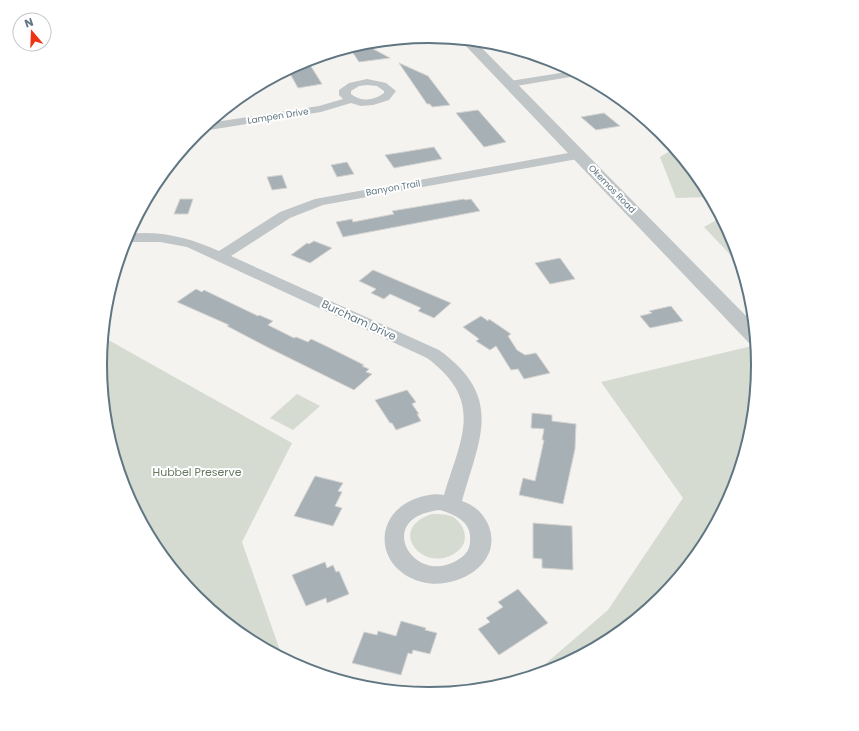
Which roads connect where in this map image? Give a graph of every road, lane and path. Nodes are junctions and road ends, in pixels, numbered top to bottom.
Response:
1 (473, 46) edge
2 (569, 75) edge
3 (510, 84) junction
4 (350, 100) dead end
5 (214, 125) edge
6 (579, 155) junction
7 (134, 238) edge
8 (220, 257) junction
9 (750, 332) edge
10 (451, 504) dead end

1 - 3 street, Okemos Road
2 - 3 street
3 - 6 street, Okemos Road
4 - 5 street, Lampen Drive
6 - 8 street, Banyon Trail
6 - 9 street, Okemos Road
7 - 8 street, Burcham Drive
8 - 10 street, Burcham Drive

